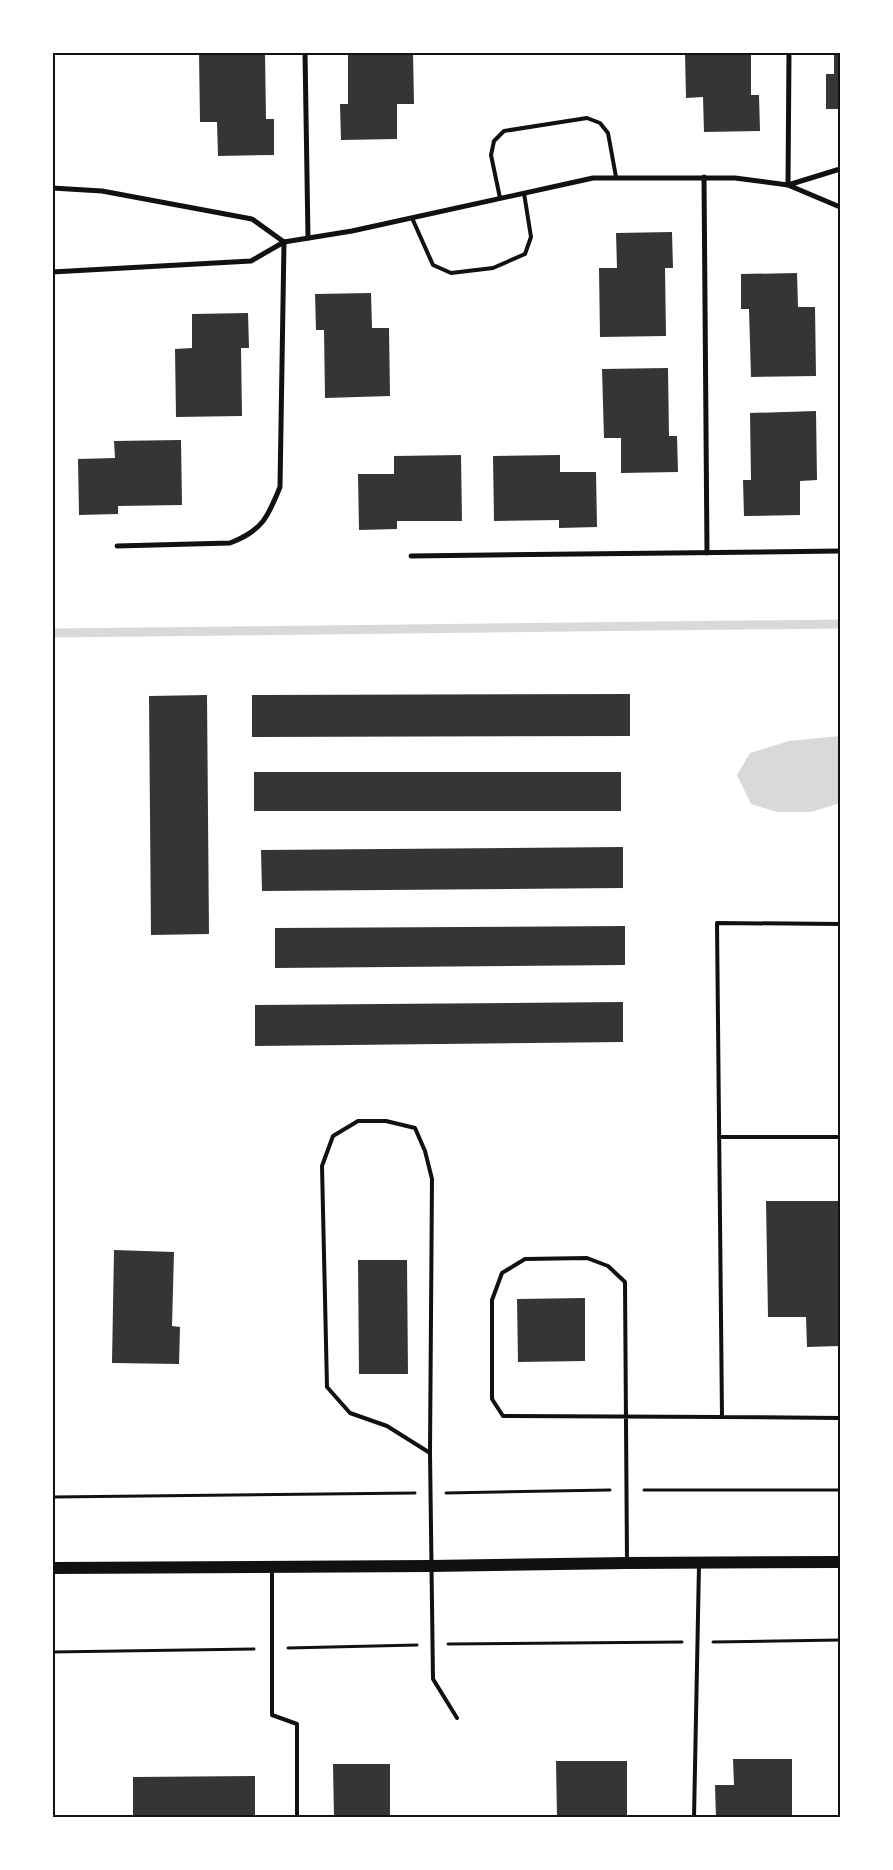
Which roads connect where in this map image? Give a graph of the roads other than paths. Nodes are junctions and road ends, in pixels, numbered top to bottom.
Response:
1 (305, 52) edge
2 (789, 52) edge
3 (840, 169) edge
4 (616, 177) junction
5 (704, 177) junction
6 (788, 185) junction
7 (52, 188) edge
8 (524, 193) junction
9 (500, 198) junction
10 (840, 207) edge
11 (412, 218) junction
12 (308, 238) junction
13 (284, 242) junction
14 (52, 272) edge
15 (117, 546) dead end
16 (840, 551) edge
17 (707, 553) junction
18 (412, 556) dead end
19 (840, 924) edge
20 (719, 1137) junction
21 (840, 1137) edge
22 (626, 1416) junction
23 (722, 1417) junction
24 (840, 1418) edge
25 (430, 1454) junction
26 (699, 1562) junction
27 (840, 1562) edge
28 (627, 1563) junction
29 (431, 1566) junction
30 (272, 1567) junction
31 (52, 1568) edge
32 (457, 1718) dead end
33 (297, 1818) edge
34 (694, 1818) edge

1 - 12 street
2 - 6 street
3 - 6 street
4 - 5 street
4 - 8 street
4 - 9 lane
5 - 6 street
5 - 17 street
6 - 10 street
7 - 13 street
8 - 9 street
8 - 11 lane
9 - 11 street
11 - 12 street
12 - 13 street
13 - 14 street
13 - 15 street
16 - 17 street
17 - 18 street
19 - 20 lane
20 - 21 lane
20 - 23 lane
22 - 22 lane
22 - 23 lane
22 - 28 lane
23 - 24 lane
25 - 25 lane
25 - 29 lane
26 - 27 main road
26 - 28 main road
26 - 34 lane
28 - 29 main road
29 - 30 main road
29 - 32 lane
30 - 31 main road
30 - 33 lane

